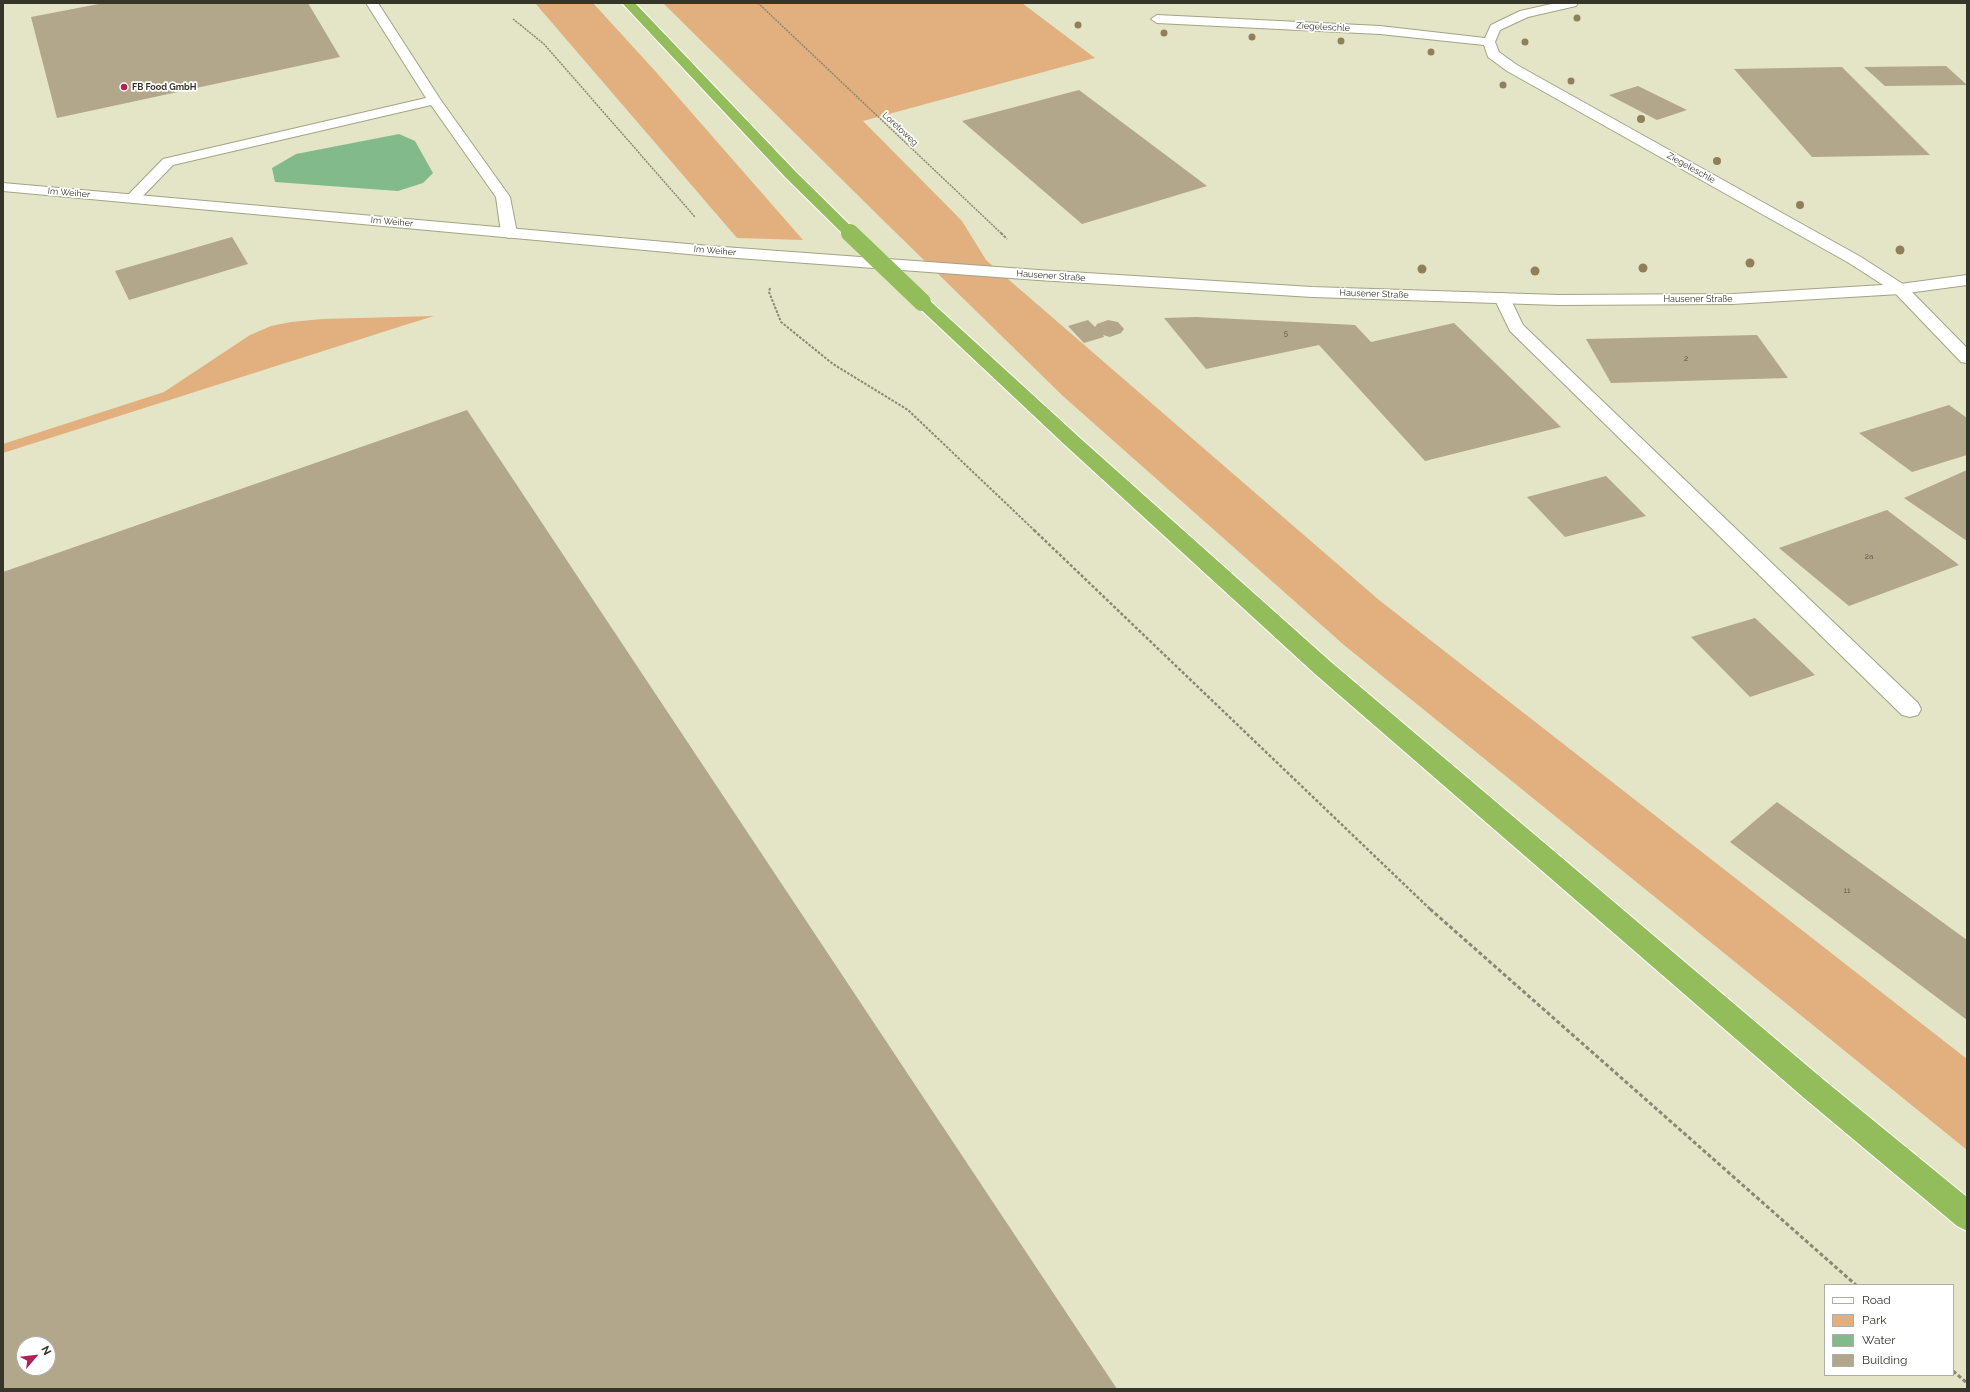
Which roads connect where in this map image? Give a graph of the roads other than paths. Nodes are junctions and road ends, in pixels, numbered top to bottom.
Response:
1 (372, 3) edge
2 (628, 3) edge
3 (1572, 3) edge
4 (1157, 19) dead end
5 (1489, 42) junction
6 (434, 100) junction
7 (3, 187) edge
8 (132, 199) junction
9 (509, 232) junction
10 (781, 256) joint
11 (1967, 280) edge
12 (1900, 289) junction
13 (1502, 298) junction
14 (1967, 358) edge
15 (1910, 709) dead end
16 (1967, 1216) edge

1 - 6 street
2 - 16 highway, bridge
3 - 5 street
4 - 5 street, Ziegeleschle
5 - 12 street, Ziegeleschle
6 - 8 street
6 - 9 street
7 - 8 street, Im Weiher
8 - 9 street, Im Weiher
9 - 10 street, Im Weiher
10 - 13 street, Hausener Straße
11 - 12 street, Hausener Straße
12 - 13 street, Hausener Straße
12 - 14 street, Ziegeleschle
13 - 15 street

